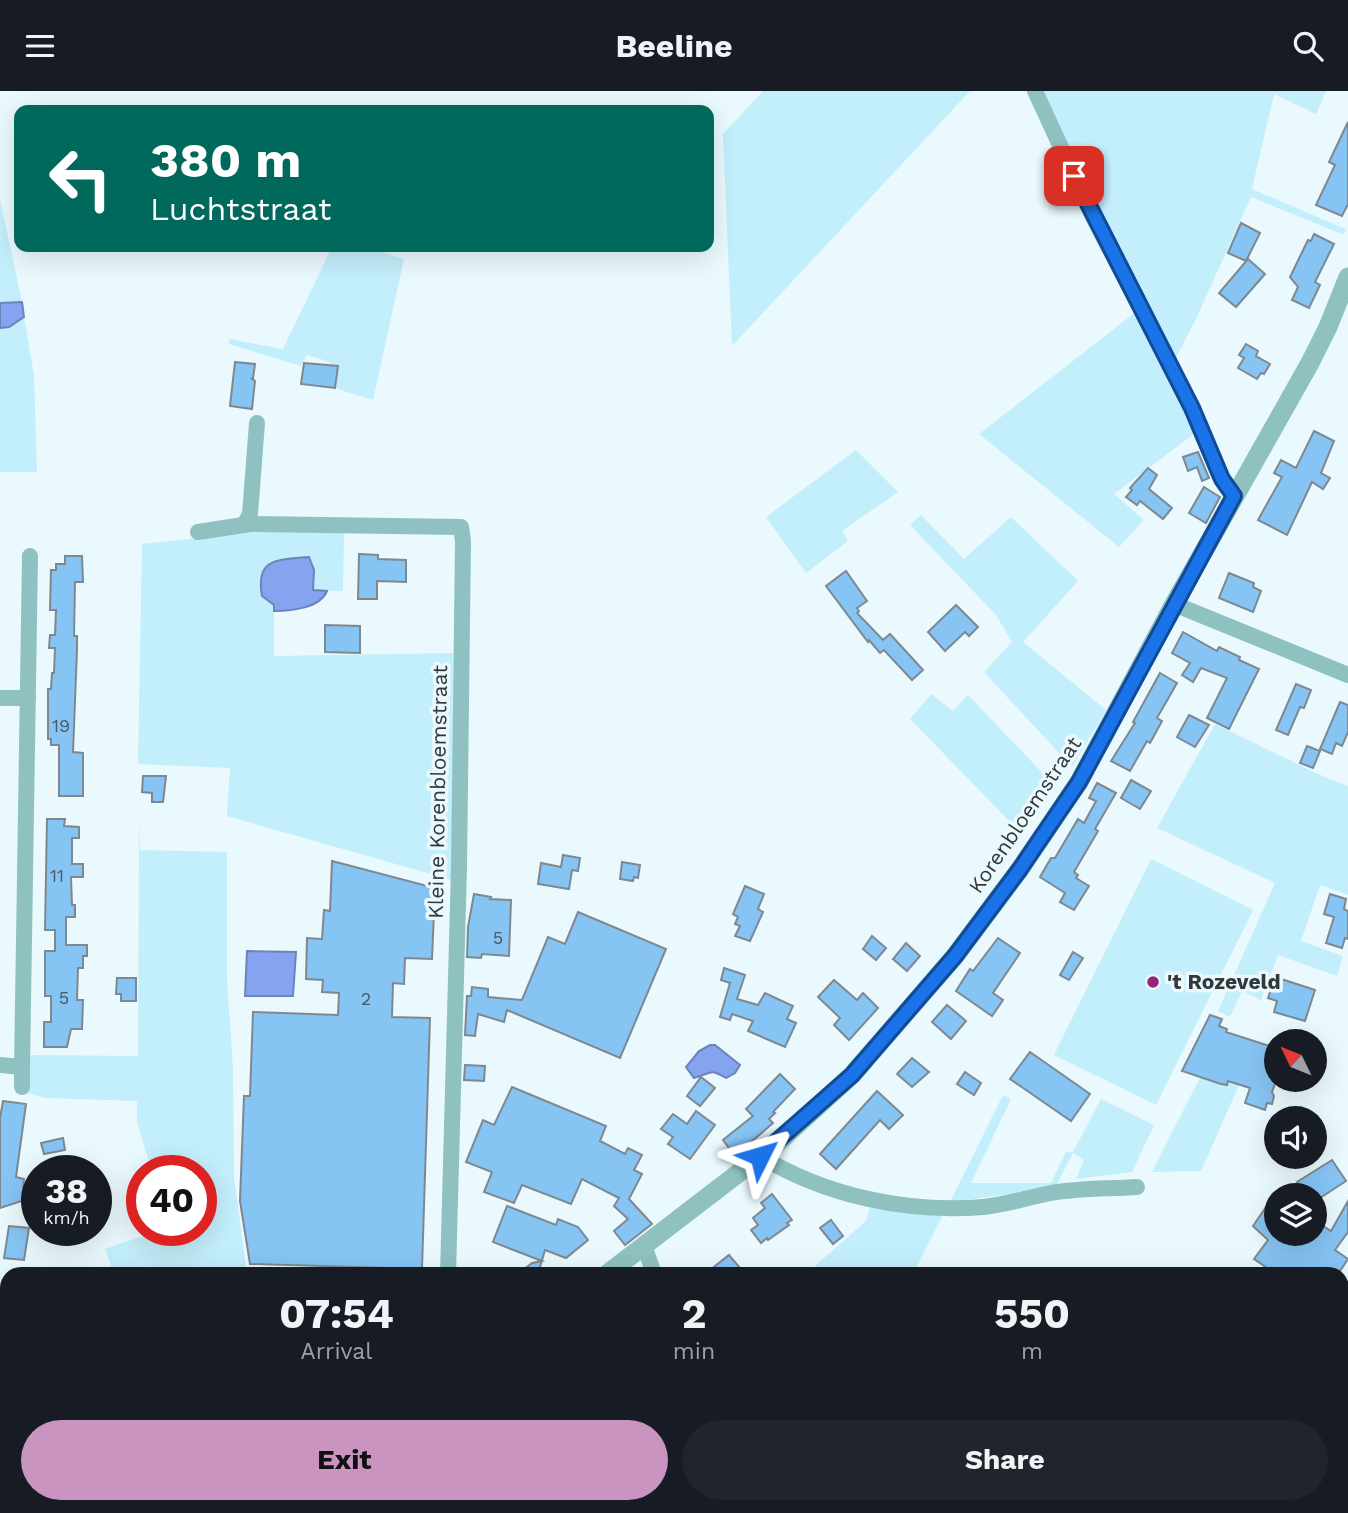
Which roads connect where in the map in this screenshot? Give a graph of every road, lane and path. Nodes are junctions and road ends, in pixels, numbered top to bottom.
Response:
1 (1035, 91) edge
2 (1348, 277) edge
3 (257, 423) dead end
4 (1234, 496) junction
5 (244, 525) junction
6 (198, 532) dead end
7 (30, 556) dead end
8 (1174, 604) junction
9 (1348, 675) edge
10 (0, 698) edge
11 (29, 698) junction
12 (0, 1065) edge
13 (22, 1067) junction
14 (22, 1087) dead end
15 (760, 1156) junction
16 (1137, 1187) dead end
17 (644, 1245) junction
18 (447, 1267) edge
19 (616, 1267) edge
20 (652, 1267) edge

1 - 4 street
2 - 4 street, Korenbloemstraat
3 - 5 street
4 - 8 street, Korenbloemstraat
5 - 6 street
5 - 18 street, Kleine Korenbloemstraat
7 - 11 street
8 - 9 street
8 - 15 street, Korenbloemstraat
10 - 11 street
11 - 13 street
12 - 13 street
13 - 14 street
15 - 16 street
15 - 17 street, Korenbloemstraat
17 - 19 street, Korenbloemstraat
17 - 20 street

